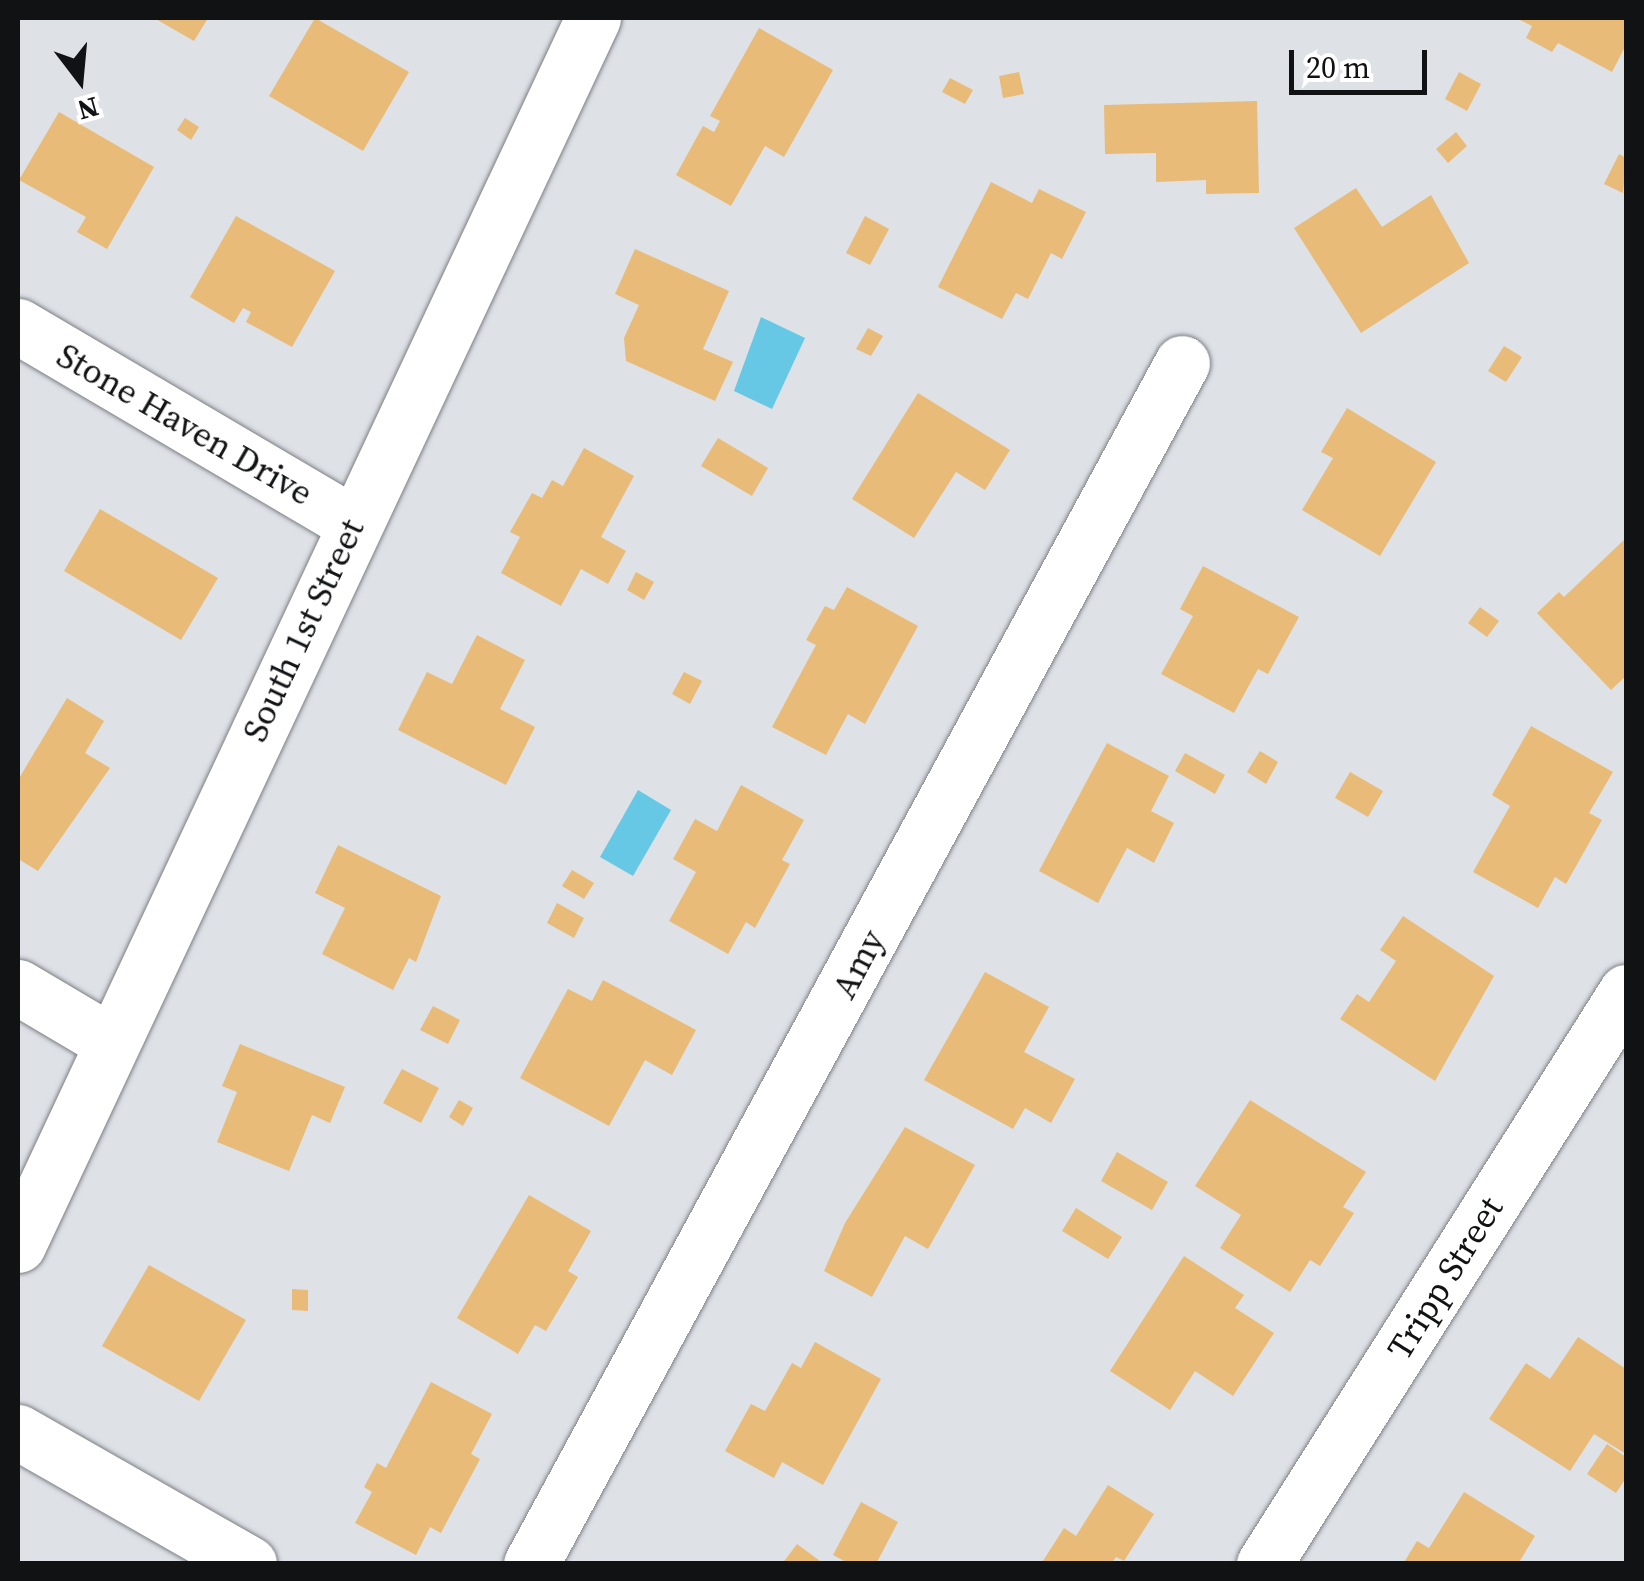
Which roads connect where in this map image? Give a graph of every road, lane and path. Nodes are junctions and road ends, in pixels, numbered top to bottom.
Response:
1 (576, 24) edge
2 (18, 326) edge
3 (1182, 362) dead end
4 (352, 523) junction
5 (18, 987) edge
6 (1626, 992) edge
7 (111, 1042) junction
8 (18, 1245) edge
9 (18, 1432) edge
10 (249, 1564) edge
11 (531, 1564) edge
12 (1264, 1564) edge

1 - 4 street, South 1st Street
2 - 4 street, Stone Haven Drive
3 - 11 street, Amy
4 - 7 street, South 1st Street
5 - 7 street
6 - 12 street, Tripp Street
7 - 8 street, South 1st Street
9 - 10 street

